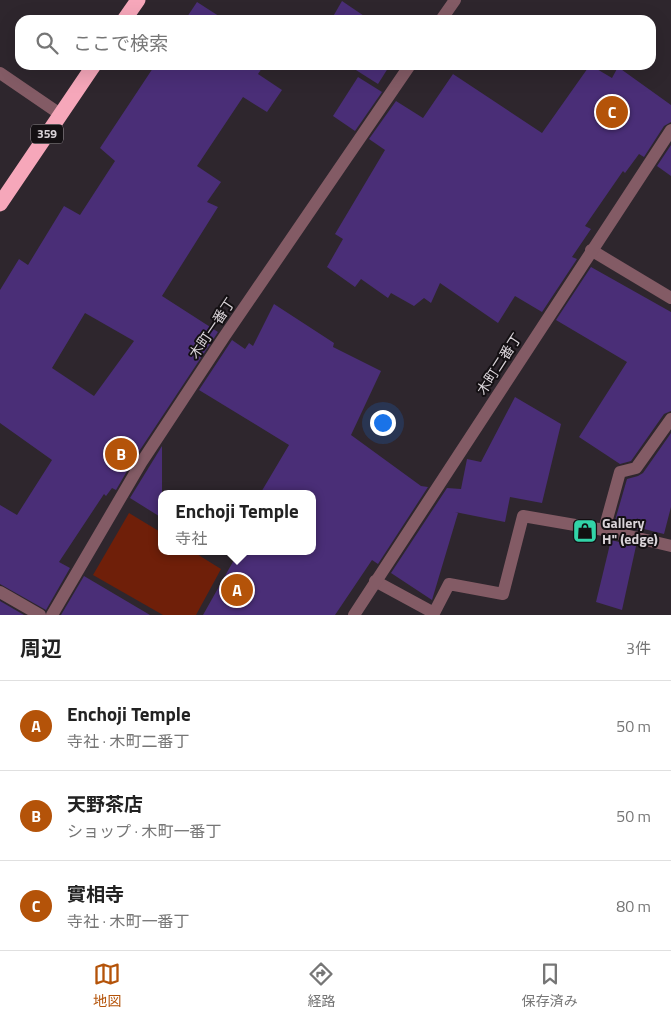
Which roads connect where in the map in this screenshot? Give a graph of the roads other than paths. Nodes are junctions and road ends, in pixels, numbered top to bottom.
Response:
1 (138, 0) edge
2 (455, 0) edge
3 (128, 15) edge
4 (444, 15) edge
5 (91, 70) edge
6 (407, 70) edge
7 (0, 74) edge
8 (60, 114) junction
9 (671, 130) edge
10 (0, 204) edge
11 (592, 250) junction
12 (671, 298) edge
13 (671, 419) edge
14 (604, 530) junction
15 (671, 546) edge
16 (375, 581) junction
17 (0, 592) edge
18 (434, 614) edge
19 (40, 615) edge
20 (52, 615) edge
21 (354, 615) edge

1 - 3 highway
2 - 4 street
5 - 8 highway, 359
6 - 20 street, 木町一番丁
7 - 8 street
8 - 10 highway, 359
9 - 11 street, 木町二番丁
11 - 12 street
11 - 16 street, 木町二番丁
13 - 14 street
14 - 15 street
14 - 18 street
16 - 18 street
16 - 21 street, 木町二番丁
17 - 19 street

